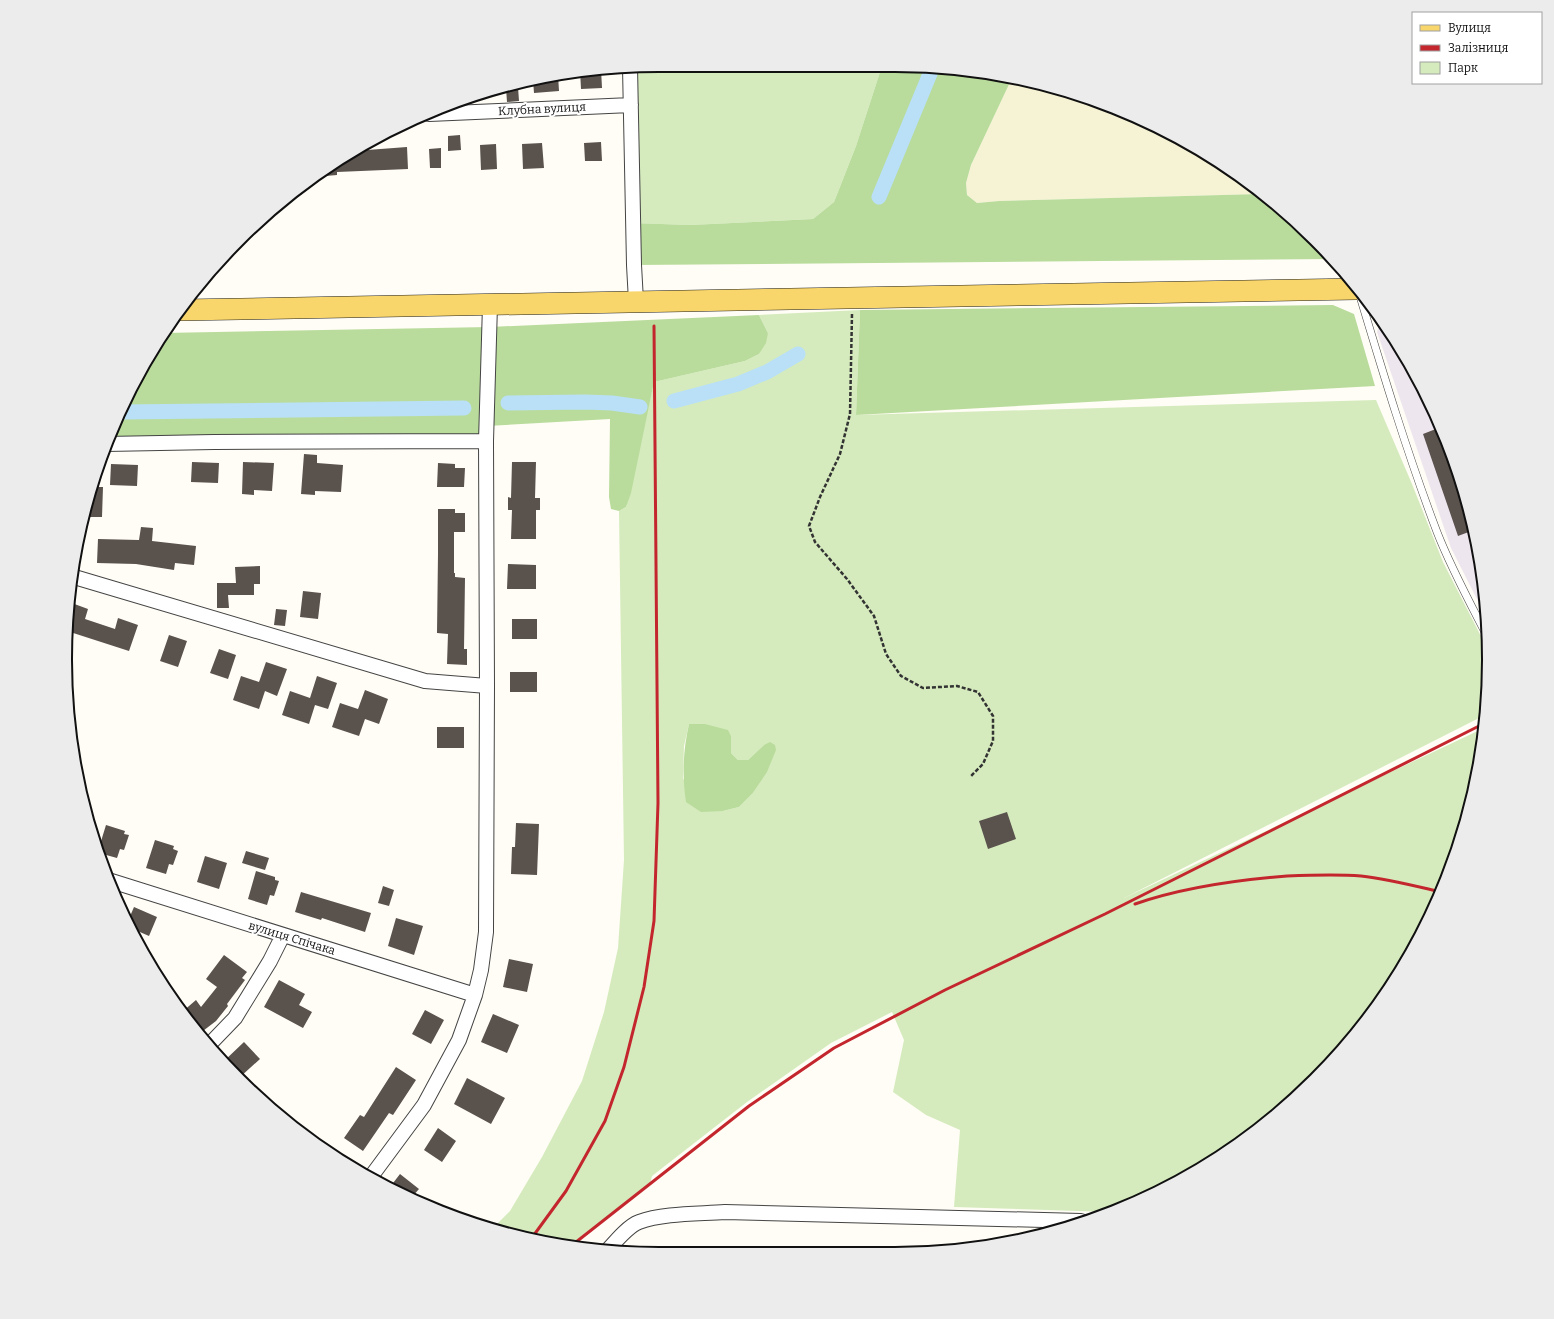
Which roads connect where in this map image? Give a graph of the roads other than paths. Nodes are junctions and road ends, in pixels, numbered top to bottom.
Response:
1 (630, 73) edge
2 (631, 105) junction
3 (444, 113) edge
4 (1350, 289) edge
5 (636, 301) junction
6 (1362, 304) edge
7 (490, 305) junction
8 (187, 310) edge
9 (486, 441) junction
10 (114, 444) edge
11 (78, 578) edge
12 (1481, 624) edge
13 (487, 686) junction
14 (116, 883) edge
15 (283, 935) junction
16 (475, 995) junction
17 (213, 1041) edge
18 (374, 1172) edge
19 (1068, 1221) edge
20 (612, 1245) edge

1 - 2 street
2 - 3 street, Клубна вулиця
2 - 5 street
4 - 5 main road
5 - 7 main road
6 - 12 lane
7 - 8 main road
7 - 9 street
9 - 10 street
9 - 13 street
11 - 13 street
13 - 16 street
14 - 15 street, вулиця Спічака
15 - 16 street, вулиця Спічака
15 - 17 street
16 - 18 street
19 - 20 street

